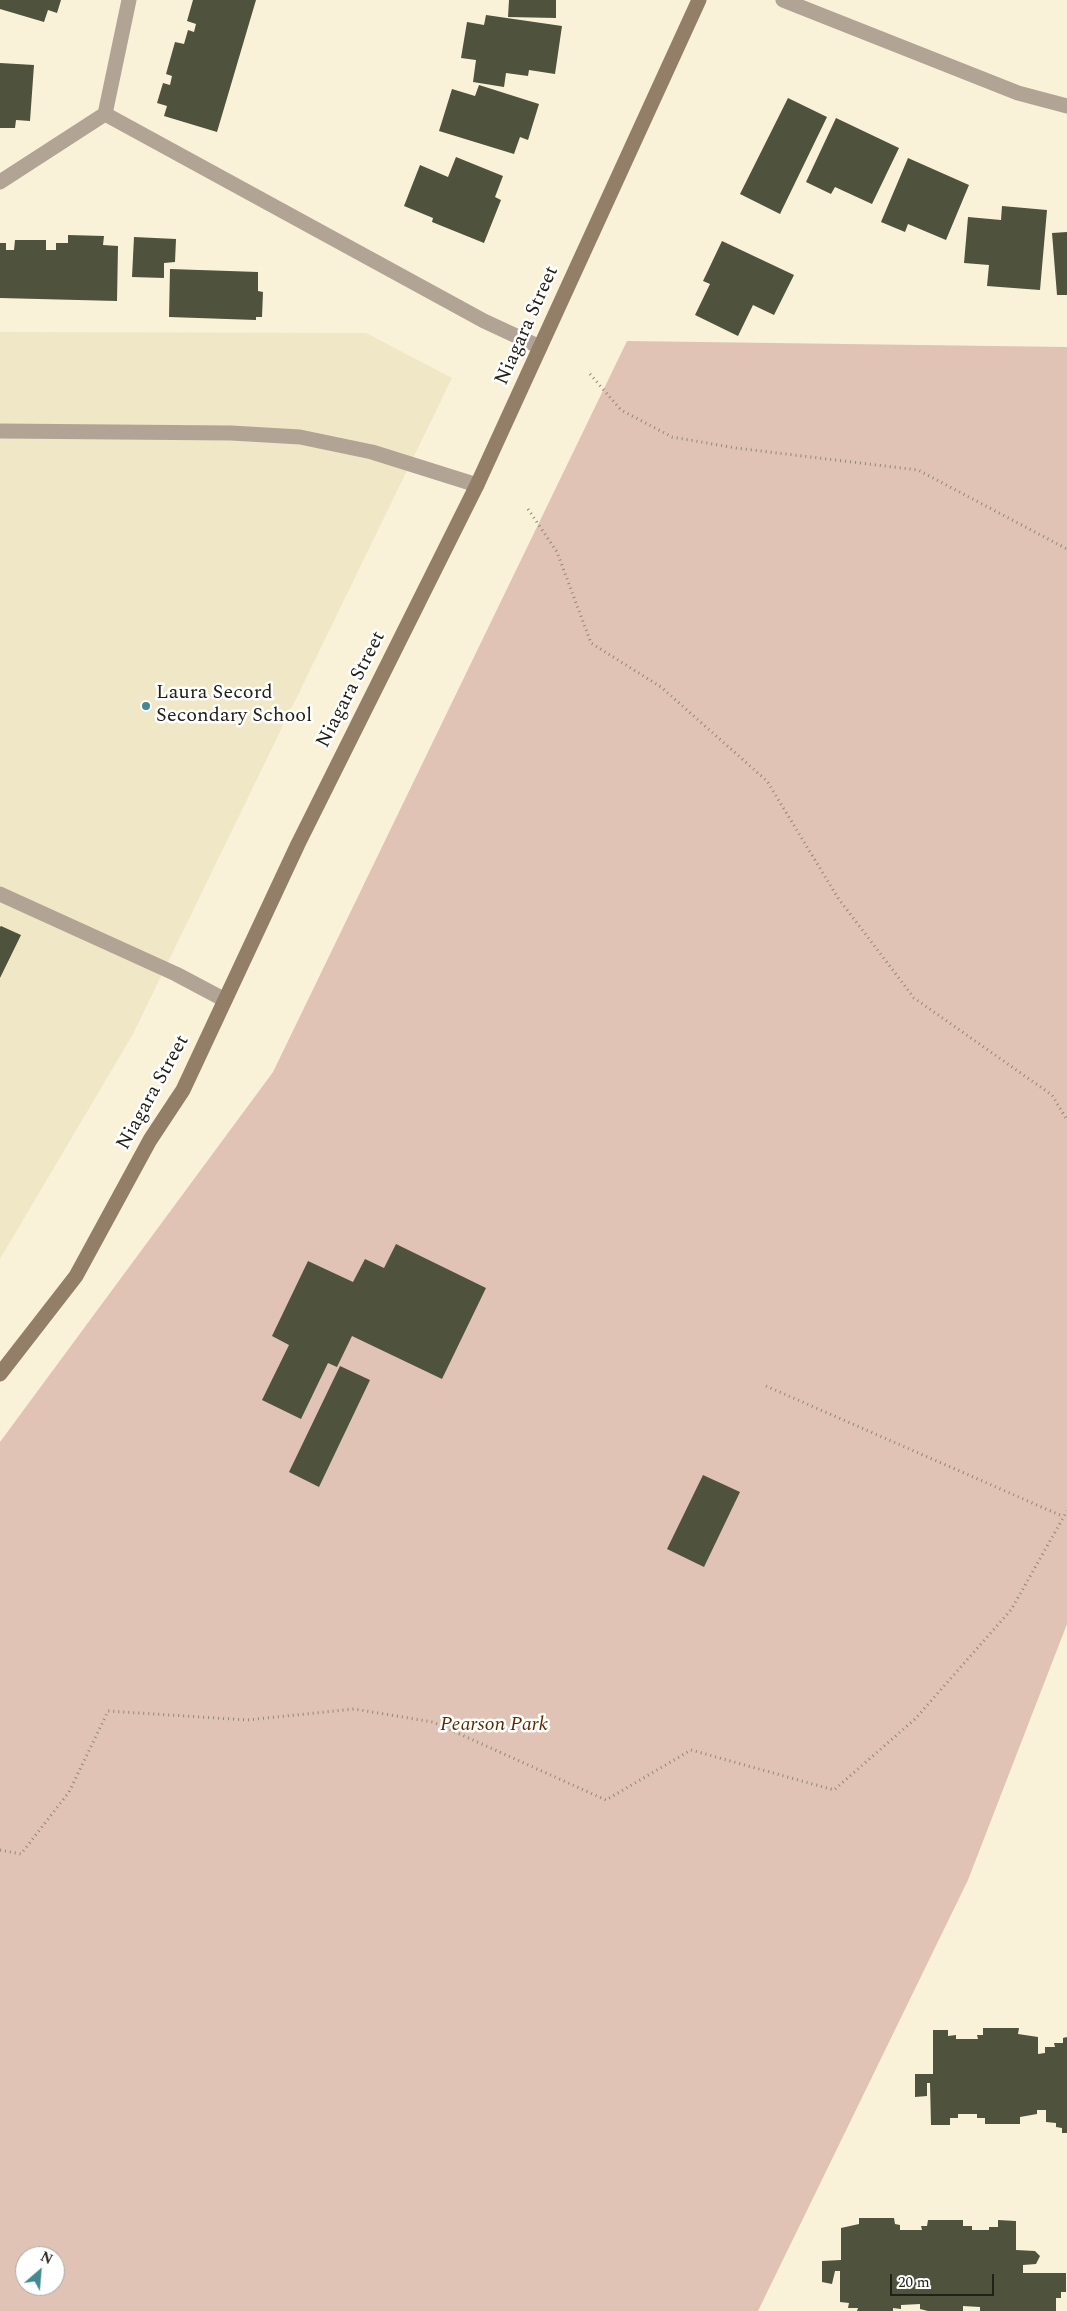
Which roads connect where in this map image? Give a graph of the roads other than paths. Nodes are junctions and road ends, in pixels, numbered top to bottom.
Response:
1 (129, 0) edge
2 (698, 0) edge
3 (783, 0) edge
4 (1067, 106) edge
5 (105, 114) junction
6 (0, 182) edge
7 (540, 346) junction
8 (0, 431) edge
9 (478, 485) junction
10 (0, 894) edge
11 (225, 1000) junction
12 (0, 1374) edge

1 - 5 street
2 - 7 main road, Niagara Street
3 - 4 street
5 - 6 street
5 - 7 street
7 - 9 main road, Niagara Street
8 - 9 street
9 - 11 main road, Niagara Street
10 - 11 street
11 - 12 main road, Niagara Street

